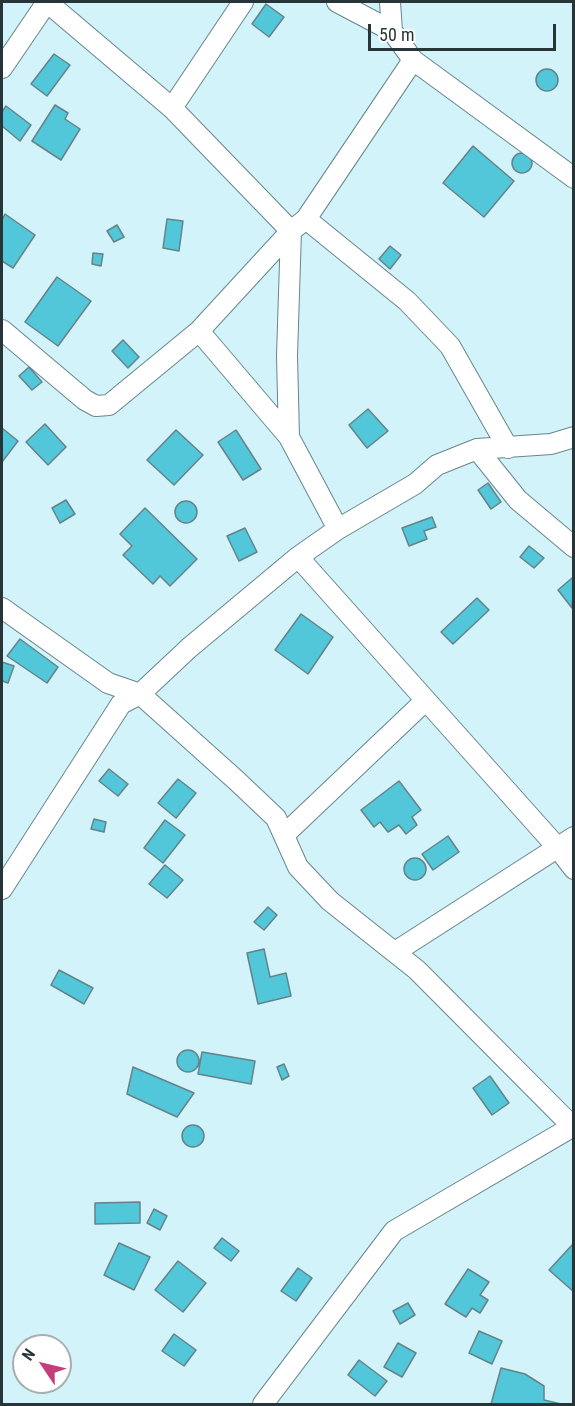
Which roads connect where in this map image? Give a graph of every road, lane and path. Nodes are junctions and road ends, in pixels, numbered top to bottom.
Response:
1 (47, 2) edge
2 (243, 2) edge
3 (337, 2) edge
4 (390, 2) edge
5 (392, 31) junction
6 (413, 60) junction
7 (2, 68) edge
8 (172, 108) junction
9 (573, 178) edge
10 (298, 225) junction
11 (2, 330) edge
12 (199, 331) junction
13 (289, 437) junction
14 (573, 437) edge
15 (508, 448) junction
16 (477, 449) junction
17 (338, 529) junction
18 (573, 547) edge
19 (298, 557) junction
20 (2, 608) edge
21 (140, 694) junction
22 (425, 701) junction
23 (284, 835) junction
24 (565, 842) edge
25 (573, 869) edge
26 (2, 889) edge
27 (395, 952) junction
28 (573, 1127) edge
29 (263, 1404) edge

1 - 7 street
1 - 8 street
2 - 8 street
3 - 5 street
4 - 5 street
5 - 6 street
6 - 9 street
6 - 10 street
8 - 10 street
10 - 12 street
10 - 13 street
10 - 15 street
11 - 12 street
12 - 13 street
13 - 17 street
14 - 15 street
15 - 16 street
16 - 17 street
16 - 18 street
17 - 19 street
19 - 21 street
19 - 22 street
20 - 21 street
21 - 23 street
21 - 26 street
22 - 23 street
22 - 24 street
23 - 27 street
24 - 25 street
24 - 27 street
27 - 28 street
28 - 29 street

